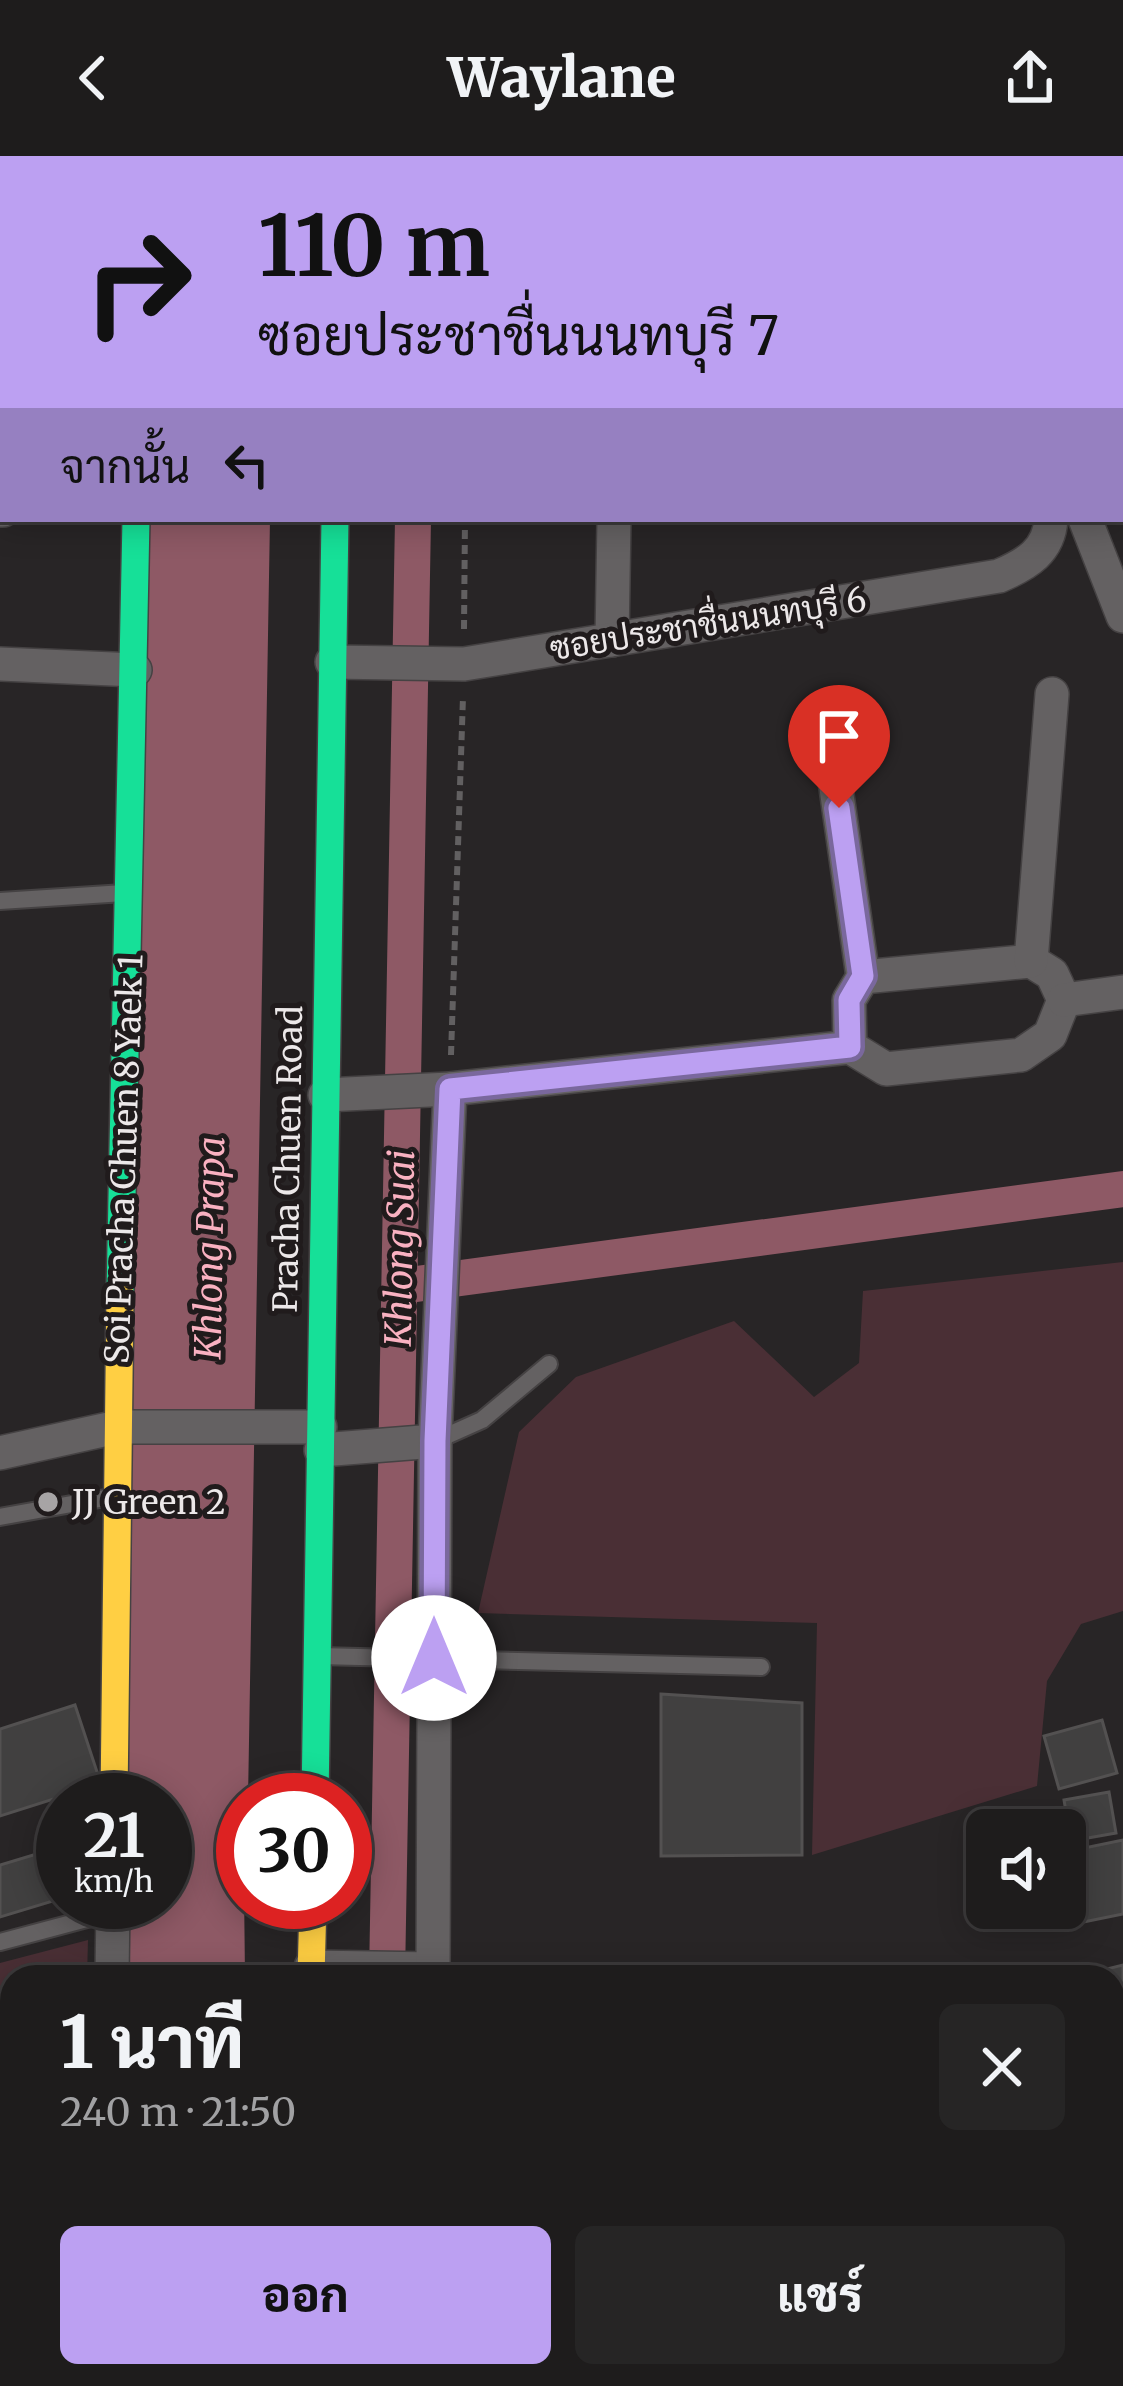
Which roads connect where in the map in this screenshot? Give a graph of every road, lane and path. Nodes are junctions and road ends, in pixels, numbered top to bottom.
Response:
1 (136, 522) edge
2 (335, 522) edge
3 (466, 522) edge
4 (614, 522) edge
5 (1051, 522) edge
6 (1086, 522) edge
7 (1123, 616) edge
8 (612, 640) junction
9 (332, 662) junction
10 (0, 664) edge
11 (456, 664) junction
12 (135, 670) junction
13 (1052, 694) dead end
14 (833, 766) dead end
15 (131, 893) junction
16 (0, 901) edge
17 (1031, 961) junction
18 (863, 976) junction
19 (1123, 992) edge
20 (1064, 1000) junction
21 (850, 1047) junction
22 (440, 1089) junction
23 (325, 1095) junction
24 (549, 1364) dead end
25 (120, 1427) junction
26 (321, 1438) junction
27 (429, 1442) junction
28 (0, 1453) edge
29 (116, 1496) junction
30 (0, 1517) edge
31 (318, 1656) junction
32 (425, 1658) junction
33 (761, 1666) dead end
34 (114, 1773) edge
35 (316, 1773) edge
36 (42, 1929) edge
37 (113, 1929) edge
38 (312, 1929) edge
39 (0, 1942) edge
40 (112, 1965) edge
41 (311, 1965) edge
42 (426, 1965) edge

1 - 12 main road, Soi Pracha Chuen 8 Yaek 1
2 - 9 main road, Pracha Chuen Road
3 - 11 path
4 - 8 street
5 - 8 street, ซอยประชาชื่นนนทบุรี 6
6 - 7 street
8 - 11 street, ซอยประชาชื่นนนทบุรี 6
9 - 11 street, ซอยประชาชื่นนนทบุรี 6
9 - 23 main road, Pracha Chuen Road
10 - 12 street
11 - 22 path
12 - 15 main road, Soi Pracha Chuen 8 Yaek 1
13 - 17 street
14 - 18 street
15 - 16 lane
15 - 25 main road, Soi Pracha Chuen 8 Yaek 1
17 - 18 street
17 - 20 street
18 - 21 street
19 - 20 street
20 - 21 street
21 - 22 street
22 - 23 street
22 - 27 street
23 - 26 main road, Pracha Chuen Road
24 - 27 lane
25 - 26 street
25 - 28 street
25 - 29 main road, Soi Pracha Chuen 8 Yaek 1
26 - 27 street
26 - 31 main road, Pracha Chuen Road
27 - 32 street
29 - 30 lane
29 - 34 main road, Soi Pracha Chuen 8 Yaek 1
31 - 32 lane
31 - 35 main road, Pracha Chuen Road
32 - 33 lane
32 - 42 street
36 - 39 lane
37 - 40 street
38 - 41 main road

